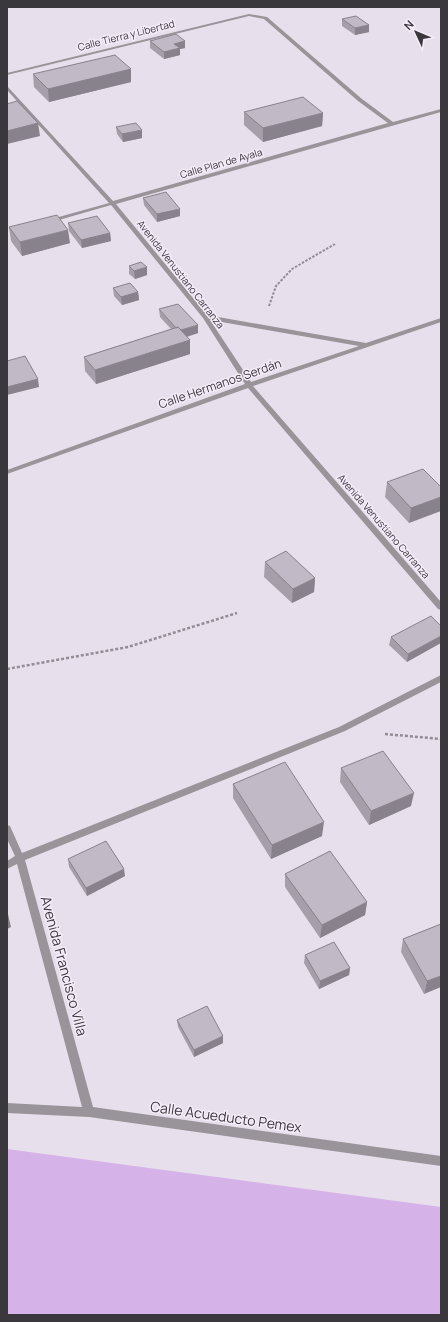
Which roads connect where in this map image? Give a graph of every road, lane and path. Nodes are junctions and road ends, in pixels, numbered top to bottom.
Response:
1 (7, 74) edge
2 (7, 86) edge
3 (441, 110) edge
4 (392, 124) junction
5 (112, 203) junction
6 (45, 223) edge
7 (335, 244) dead end
8 (205, 317) junction
9 (441, 320) edge
10 (256, 324) junction
11 (368, 345) junction
12 (249, 385) junction
13 (7, 472) edge
14 (441, 607) edge
15 (238, 613) dead end
16 (7, 669) edge
17 (441, 678) edge
18 (342, 729) junction
19 (441, 739) edge
20 (7, 829) edge
21 (20, 858) junction
22 (7, 865) edge
23 (7, 1108) edge
24 (89, 1112) junction
25 (441, 1161) edge

1 - 4 street, Calle Tierra y Libertad
2 - 5 street, Avenida Venustiano Carranza
3 - 4 street, Calle Plan de Ayala
4 - 5 street, Calle Plan de Ayala
5 - 6 street, Calle Plan de Ayala
5 - 8 street, Avenida Venustiano Carranza
7 - 10 path
8 - 10 street
8 - 12 street, Avenida Venustiano Carranza
9 - 11 street, Calle Hermanos Serdán
10 - 11 street
11 - 12 street, Calle Hermanos Serdán
12 - 13 street, Calle Hermanos Serdán
12 - 14 street, Avenida Venustiano Carranza
15 - 16 path
17 - 18 street
18 - 19 path
18 - 21 street
20 - 21 street, Avenida Francisco Villa
21 - 22 street
21 - 24 street, Avenida Francisco Villa
23 - 24 street, Calle Acueducto Pemex
24 - 25 street, Calle Acueducto Pemex

